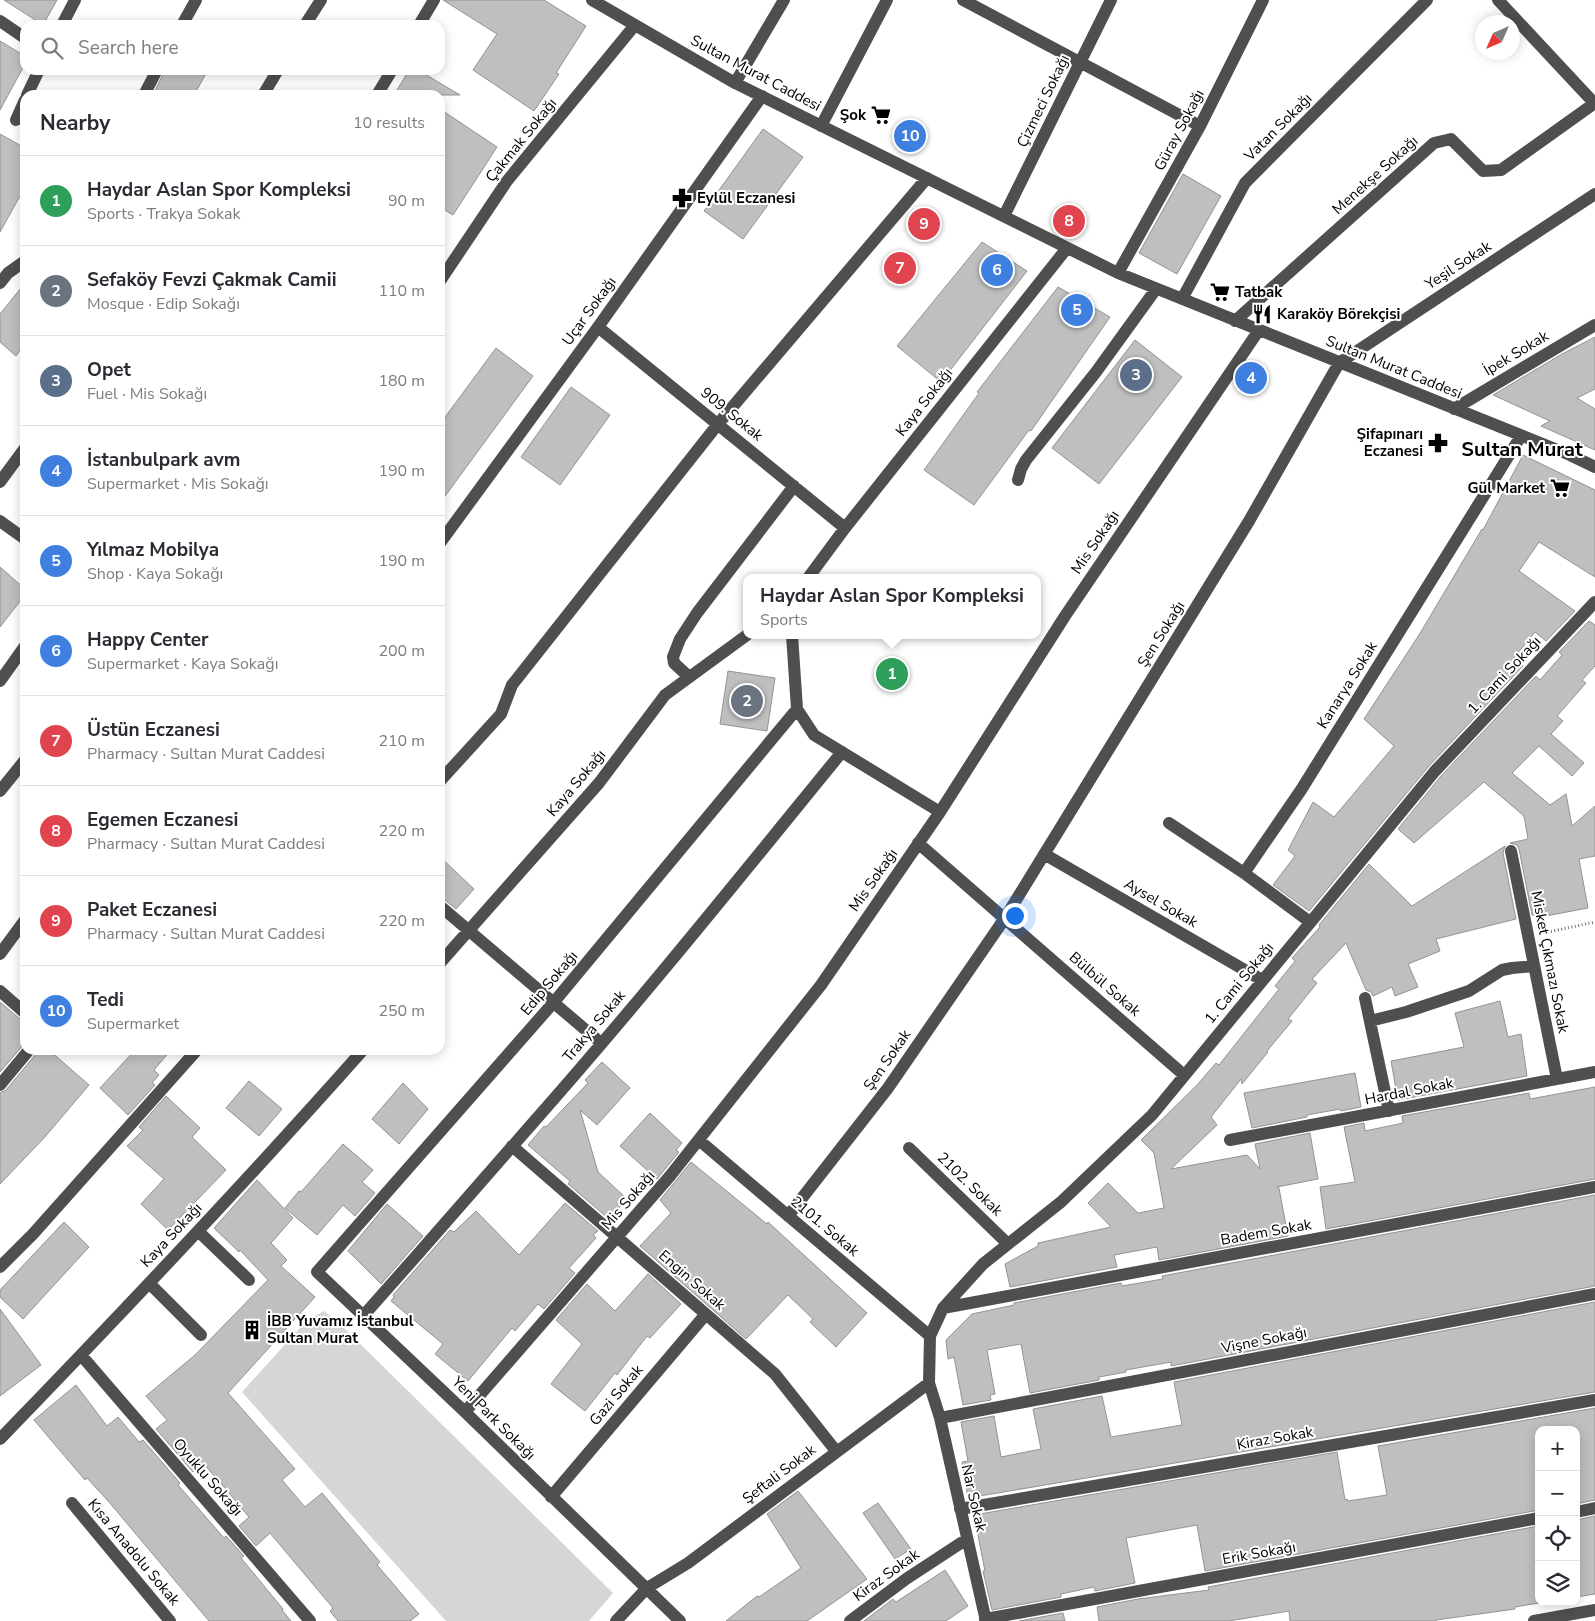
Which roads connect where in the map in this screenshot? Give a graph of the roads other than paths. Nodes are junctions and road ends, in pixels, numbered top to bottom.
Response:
1 (75, 0) edge
2 (196, 0) edge
3 (320, 0) edge
4 (434, 0) edge
5 (592, 0) edge
6 (784, 0) edge
7 (887, 0) edge
8 (1111, 0) edge
9 (1263, 0) edge
10 (1426, 0) edge
11 (1498, 0) edge
12 (966, 1) edge
13 (65, 20) edge
14 (185, 20) edge
15 (309, 20) edge
16 (422, 20) edge
17 (0, 21) edge
18 (635, 25) junction
19 (20, 35) edge
20 (1080, 62) junction
21 (37, 75) edge
22 (155, 75) edge
23 (275, 75) edge
24 (389, 75) edge
25 (735, 83) junction
26 (29, 90) edge
27 (147, 90) edge
28 (266, 90) edge
29 (380, 90) edge
30 (762, 96) junction
31 (1595, 104) edge
32 (20, 111) edge
33 (16, 120) dead end
34 (821, 126) junction
35 (1200, 126) junction
36 (927, 178) junction
37 (1595, 194) edge
38 (1004, 216) junction
39 (1067, 248) junction
40 (20, 265) edge
41 (1118, 273) junction
42 (445, 274) edge
43 (0, 284) edge
44 (1156, 289) junction
45 (1182, 299) junction
46 (1235, 321) junction
47 (1595, 325) edge
48 (598, 327) junction
49 (1259, 330) junction
50 (1338, 363) junction
51 (1454, 409) junction
52 (718, 424) junction
53 (1521, 436) junction
54 (20, 455) edge
55 (1595, 467) edge
56 (1018, 480) dead end
57 (0, 482) edge
58 (794, 486) junction
59 (0, 522) edge
60 (845, 528) junction
61 (20, 536) edge
62 (445, 536) edge
63 (811, 574) edge
64 (1595, 602) edge
65 (743, 638) edge
66 (792, 639) edge
67 (20, 653) edge
68 (689, 677) junction
69 (0, 681) edge
70 (798, 709) junction
71 (842, 752) junction
72 (20, 766) edge
73 (445, 776) edge
74 (0, 791) edge
75 (940, 812) junction
76 (1169, 823) dead end
77 (918, 844) junction
78 (1511, 851) dead end
79 (1044, 854) junction
80 (1244, 874) junction
81 (445, 910) edge
82 (1005, 918) junction
83 (1310, 922) junction
84 (20, 927) edge
85 (469, 930) junction
86 (0, 954) edge
87 (445, 957) edge
88 (1534, 966) junction
89 (1262, 980) junction
90 (0, 991) edge
91 (1365, 998) dead end
92 (554, 1002) junction
93 (20, 1009) edge
94 (1370, 1021) junction
95 (601, 1043) junction
96 (25, 1055) edge
97 (193, 1055) edge
98 (358, 1055) edge
99 (1595, 1072) edge
100 (1184, 1075) junction
101 (1556, 1079) junction
102 (0, 1085) edge
103 (1389, 1111) junction
104 (1230, 1140) dead end
105 (700, 1141) junction
106 (512, 1146) junction
107 (909, 1148) dead end
108 (1595, 1187) edge
109 (788, 1216) junction
110 (198, 1231) junction
111 (618, 1237) junction
112 (1008, 1244) junction
113 (0, 1267) edge
114 (317, 1272) joint
115 (249, 1280) dead end
116 (149, 1283) junction
117 (1595, 1294) edge
118 (942, 1308) junction
119 (706, 1314) junction
120 (364, 1315) junction
121 (201, 1335) dead end
122 (930, 1336) junction
123 (81, 1355) junction
124 (928, 1383) junction
125 (1595, 1400) edge
126 (465, 1412) junction
127 (940, 1418) junction
128 (0, 1439) edge
129 (836, 1451) junction
130 (551, 1497) junction
131 (72, 1504) dead end
132 (1595, 1508) edge
133 (960, 1509) junction
134 (1580, 1511) edge
135 (1535, 1519) edge
136 (967, 1539) junction
137 (647, 1588) junction
138 (1595, 1610) edge
139 (985, 1620) edge
140 (170, 1621) edge
141 (310, 1621) edge
142 (616, 1621) edge
143 (680, 1621) edge
144 (850, 1621) edge
145 (1534, 1621) edge

1 - 13 street
2 - 14 street
3 - 15 street
4 - 16 street
5 - 18 street, Sultan Murat Caddesi
6 - 25 street
7 - 34 street
8 - 20 street, Çizmeci Sokağı
9 - 35 street, Güray Sokağı
10 - 45 street, Vatan Sokağı
11 - 31 street
12 - 20 street
17 - 19 street
18 - 25 street, Sultan Murat Caddesi
18 - 42 street, Çakmak Sokağı
20 - 35 street
20 - 38 street, Çizmeci Sokağı
21 - 26 street
22 - 27 street
23 - 28 street
24 - 29 street
25 - 30 street, Sultan Murat Caddesi
30 - 34 street, Sultan Murat Caddesi
30 - 48 street, Uçar Sokağı
31 - 46 street, Menekşe Sokağı
32 - 33 street
34 - 36 street, Sultan Murat Caddesi
35 - 41 street, Güray Sokağı
36 - 38 street, Sultan Murat Caddesi
36 - 52 street
37 - 50 street, Yeşil Sokak
38 - 39 street, Sultan Murat Caddesi
39 - 41 street, Sultan Murat Caddesi
39 - 60 street, Kaya Sokağı
40 - 43 street
41 - 44 street, Sultan Murat Caddesi
44 - 45 street, Sultan Murat Caddesi
44 - 56 street
45 - 46 street, Sultan Murat Caddesi
46 - 49 street, Sultan Murat Caddesi
47 - 51 street, İpek Sokak
48 - 52 street, 909. Sokak
48 - 62 street, Uçar Sokağı
49 - 50 street, Sultan Murat Caddesi
49 - 75 street, Mis Sokağı
50 - 51 street, Sultan Murat Caddesi
50 - 79 street, Şen Sokağı
51 - 53 street, Sultan Murat Caddesi
52 - 58 street, 909. Sokak
52 - 73 street
53 - 55 street, Sultan Murat Caddesi
53 - 80 street, Kanarya Sokak
54 - 57 street
58 - 60 street, 909. Sokak
58 - 68 street
59 - 61 street
60 - 63 street, Kaya Sokağı
64 - 83 street, 1. Cami Sokağı
65 - 68 street, Kaya Sokağı
66 - 70 street
67 - 69 street
68 - 85 street, Kaya Sokağı
70 - 71 street
70 - 92 street, Edip Sokağı
71 - 75 street
71 - 95 street, Trakya Sokak
72 - 74 street
75 - 77 street, Mis Sokağı
76 - 80 street
77 - 82 street, Bülbül Sokak
77 - 105 street, Mis Sokağı
78 - 88 street, Misket Çıkmazı Sokak
79 - 82 street, Şen Sokağı
79 - 89 street, Aysel Sokak
80 - 83 street
81 - 85 street
82 - 100 street, Bülbül Sokak
82 - 109 street, Şen Sokak
83 - 89 street, 1. Cami Sokağı
84 - 86 street
85 - 87 street, Kaya Sokağı
85 - 92 street
88 - 94 street
88 - 101 street, Misket Çıkmazı Sokak
89 - 100 street, 1. Cami Sokağı
90 - 93 street
91 - 94 street
92 - 95 street
92 - 114 street, Edip Sokağı
94 - 103 street
95 - 106 street, Trakya Sokak
96 - 102 street
97 - 113 street
98 - 110 street, Kaya Sokağı
99 - 101 street, Hardal Sokak
100 - 112 street, 1. Cami Sokağı
101 - 103 street, Hardal Sokak
103 - 104 street, Hardal Sokak
105 - 109 street, 2101. Sokak
105 - 111 street, Mis Sokağı
106 - 111 street, Engin Sokak
106 - 120 street, Trakya Sokak
107 - 112 street, 2102. Sokak
108 - 118 street, Badem Sokak
109 - 122 street, 2101. Sokak
110 - 115 street
110 - 116 street, Kaya Sokağı
111 - 119 street, Engin Sokak
111 - 126 street, Mis Sokağı
112 - 118 street, 1. Cami Sokağı
114 - 120 street, Yeni Park Sokağı
116 - 121 street
116 - 123 street, Kaya Sokağı
117 - 127 street, Vişne Sokağı
118 - 122 street, 1. Cami Sokağı
119 - 129 street, Engin Sokak
119 - 130 street, Gazi Sokak
120 - 126 street, Yeni Park Sokağı
122 - 124 street, 1. Cami Sokağı
123 - 128 street, Kaya Sokağı
123 - 141 street, Oyuklu Sokağı
124 - 127 street, Nar Sokak
124 - 129 street, Şeftali Sokak
125 - 133 street, Kiraz Sokak
126 - 130 street, Yeni Park Sokağı
127 - 133 street, Nar Sokak
129 - 137 street, Şeftali Sokak
130 - 137 street, Yeni Park Sokağı
131 - 140 street, Kısa Anadolu Sokak
132 - 134 street
133 - 136 street, Nar Sokak
135 - 139 street, Erik Sokağı
136 - 139 street, Nar Sokak
136 - 144 street, Kiraz Sokak
137 - 142 street, Şeftali Sokak
137 - 143 street, Yeni Park Sokağı
138 - 145 street

